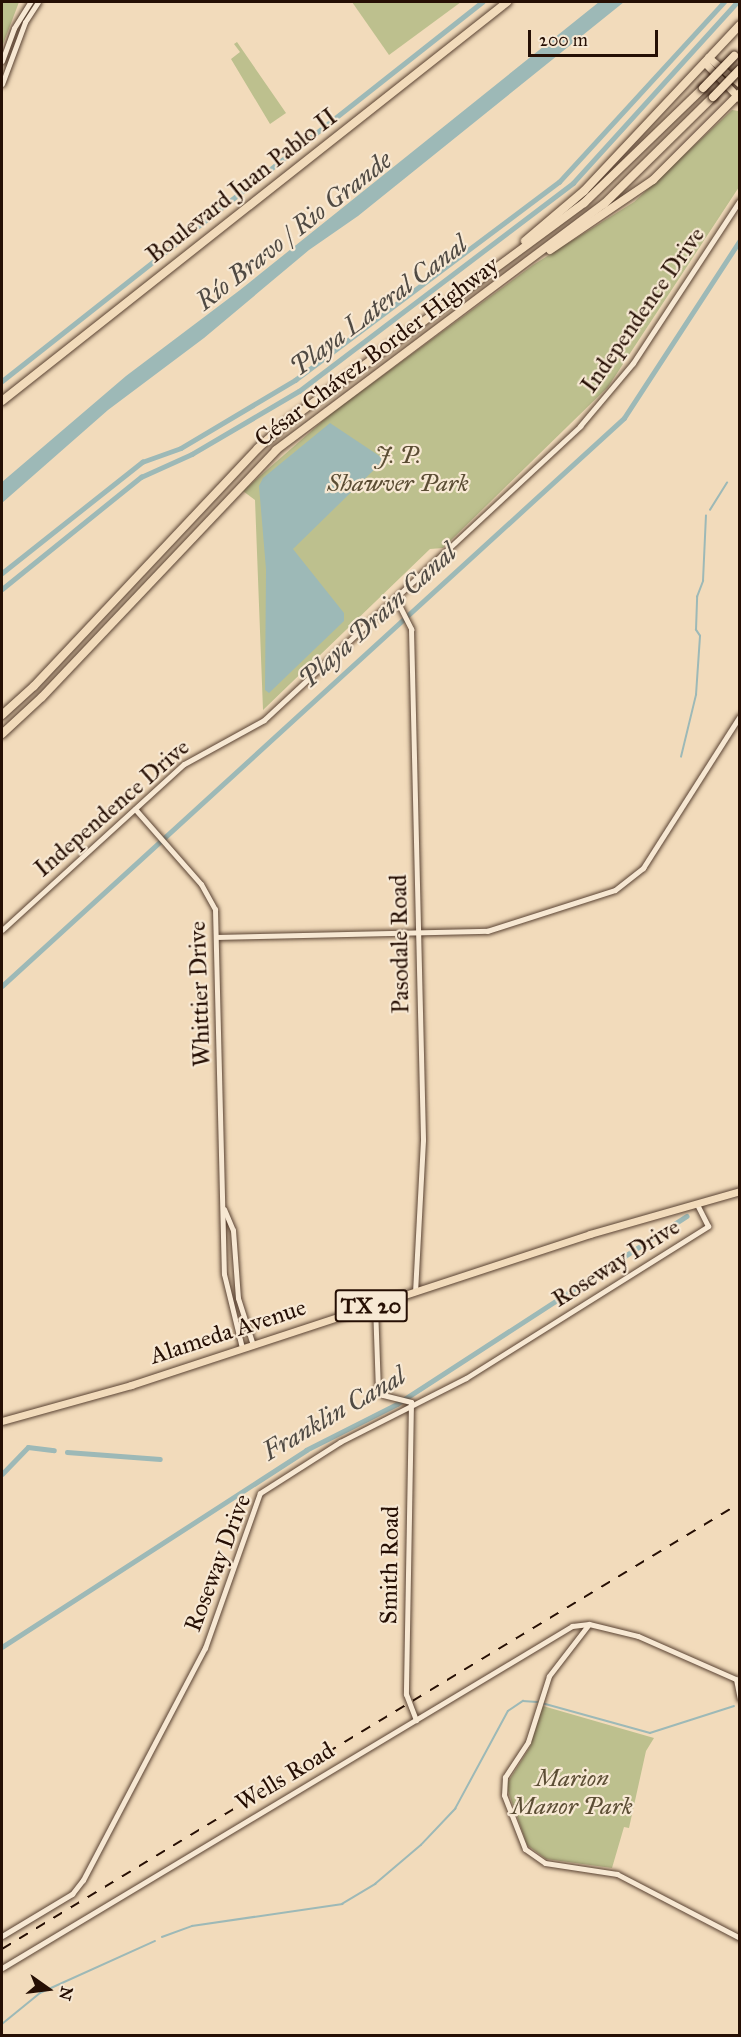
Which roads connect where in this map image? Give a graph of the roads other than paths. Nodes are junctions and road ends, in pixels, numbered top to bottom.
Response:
1 (30, 2) edge
2 (38, 2) edge
3 (507, 2) edge
4 (740, 25) edge
5 (737, 53) edge
6 (706, 60) junction
7 (2, 61) edge
8 (740, 69) edge
9 (2, 84) edge
10 (740, 84) edge
11 (739, 96) edge
12 (740, 106) edge
13 (724, 110) junction
14 (740, 200) edge
15 (522, 266) junction
16 (476, 283) junction
17 (2, 401) edge
18 (396, 599) junction
19 (2, 715) edge
20 (740, 716) edge
21 (2, 734) edge
22 (135, 809) junction
23 (2, 930) edge
24 (418, 933) junction
25 (218, 937) junction
26 (740, 1191) edge
27 (697, 1204) junction
28 (223, 1207) junction
29 (415, 1291) junction
30 (375, 1305) junction
31 (254, 1344) junction
32 (242, 1348) junction
33 (411, 1408) junction
34 (2, 1420) edge
35 (589, 1624) junction
36 (738, 1680) edge
37 (740, 1699) edge
38 (416, 1720) junction
39 (2, 1936) edge
40 (740, 1938) edge
41 (2, 1968) edge

1 - 7 street
2 - 9 street
3 - 17 highway, Boulevard Juan Pablo II
4 - 6 highway
5 - 16 highway, César Chávez Border Highway, bridge
6 - 10 main road
6 - 11 main road
6 - 16 highway
8 - 15 highway, César Chávez Border Highway, bridge
11 - 13 highway
12 - 13 highway
13 - 15 highway
14 - 18 street, Independence Drive
15 - 21 highway, César Chávez Border Highway
16 - 19 highway, César Chávez Border Highway
18 - 22 street, Independence Drive
18 - 24 street, Pasodale Road
20 - 24 street
22 - 23 street, Independence Drive
22 - 25 street, Whittier Drive
24 - 25 street
24 - 29 street, Pasodale Road
25 - 28 street, Whittier Drive
26 - 27 main road, Alameda Avenue / TX 20
27 - 29 main road, Alameda Avenue / TX 20
27 - 33 street, Roseway Drive
28 - 31 street, Whittier Drive
28 - 32 street, Whittier Drive
29 - 30 main road, Alameda Avenue / TX 20
30 - 31 main road, Alameda Avenue / TX 20
30 - 33 street
31 - 32 main road, Alameda Avenue / TX 20
32 - 34 main road, Alameda Avenue / TX 20
33 - 38 street, Smith Road
33 - 39 street, Roseway Drive
35 - 36 street
35 - 38 street, Wells Road
35 - 40 street
36 - 37 street
38 - 41 street, Wells Road

